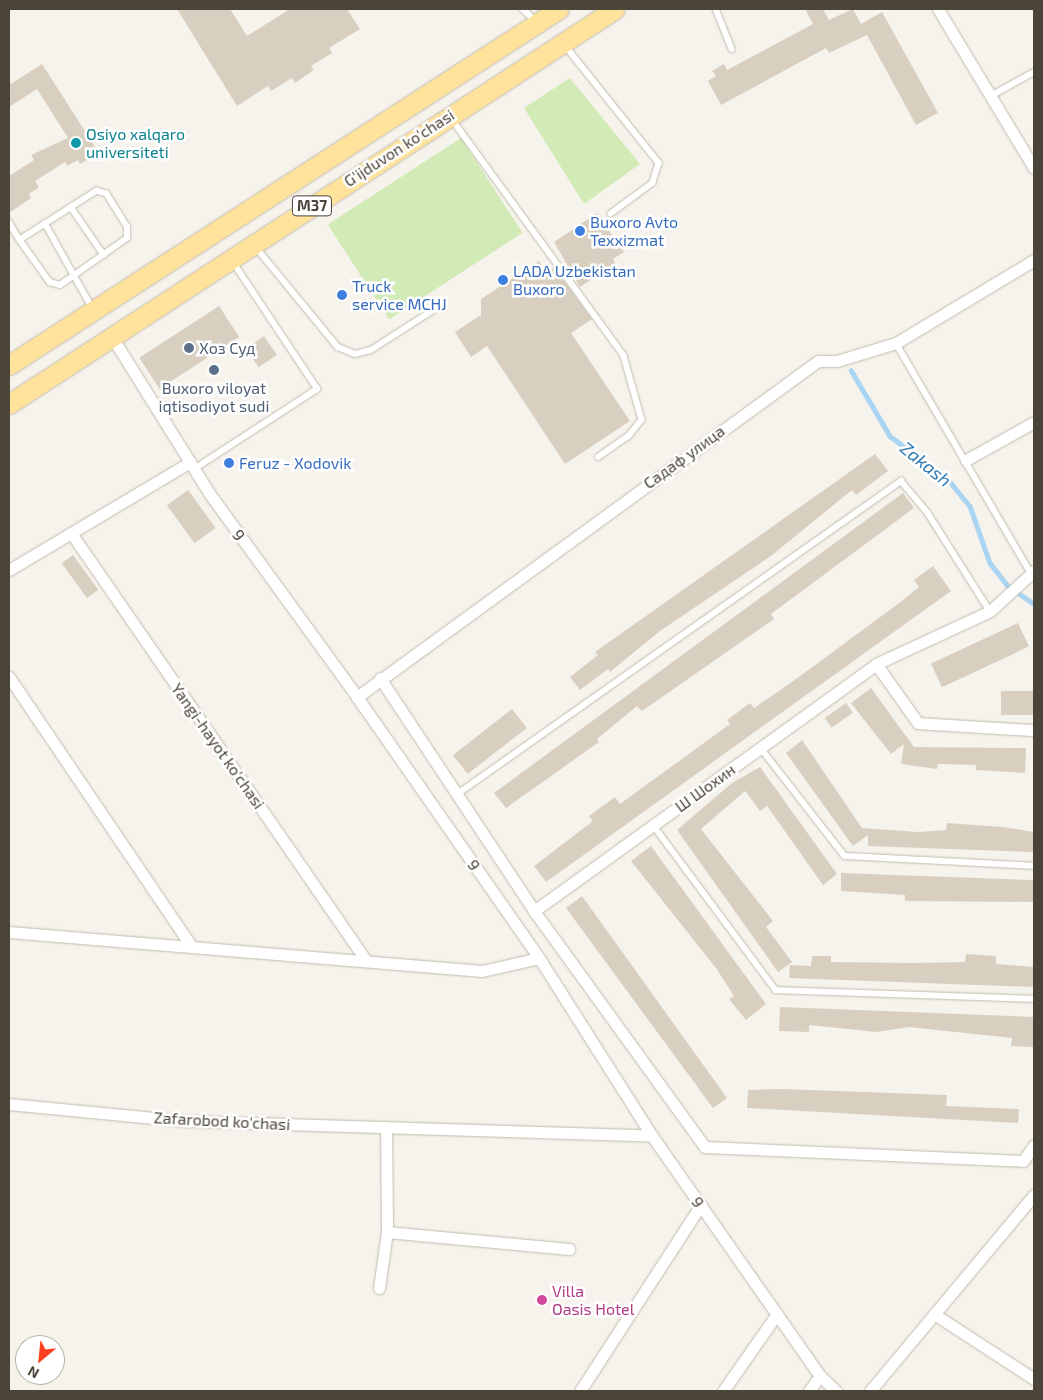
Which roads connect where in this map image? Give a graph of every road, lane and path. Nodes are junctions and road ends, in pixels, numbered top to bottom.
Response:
1 (523, 9) edge
2 (559, 9) edge
3 (615, 9) edge
4 (716, 9) edge
5 (938, 9) edge
6 (537, 22) junction
7 (563, 43) junction
8 (732, 48) dead end
9 (1034, 72) edge
10 (991, 96) junction
11 (449, 115) junction
12 (1034, 168) edge
13 (71, 207) junction
14 (611, 214) dead end
15 (9, 222) edge
16 (45, 223) junction
17 (20, 240) junction
18 (253, 245) junction
19 (104, 255) junction
20 (230, 259) junction
21 (1034, 260) edge
22 (151, 272) junction
23 (74, 276) junction
24 (170, 299) junction
25 (438, 307) dead end
26 (93, 309) junction
27 (112, 337) junction
28 (896, 343) junction
29 (9, 365) edge
30 (9, 404) edge
31 (1034, 422) edge
32 (599, 457) dead end
33 (966, 460) junction
34 (192, 466) junction
35 (71, 533) junction
36 (9, 570) edge
37 (1033, 573) edge
38 (990, 610) junction
39 (876, 664) junction
40 (9, 677) edge
41 (380, 678) junction
42 (357, 696) junction
43 (1034, 730) edge
44 (760, 747) junction
45 (456, 795) junction
46 (654, 826) junction
47 (1034, 866) edge
48 (534, 911) junction
49 (11, 929) edge
50 (192, 948) junction
51 (539, 958) junction
52 (365, 959) junction
53 (1034, 999) edge
54 (9, 1104) edge
55 (386, 1127) junction
56 (652, 1136) junction
57 (1034, 1145) edge
58 (1034, 1195) edge
59 (701, 1205) junction
60 (1030, 1208) edge
61 (386, 1232) junction
62 (569, 1250) dead end
63 (379, 1288) dead end
64 (777, 1314) junction
65 (934, 1314) junction
66 (820, 1376) junction
67 (1034, 1378) edge
68 (580, 1391) edge
69 (723, 1391) edge
70 (809, 1391) edge
71 (836, 1391) edge
72 (870, 1391) edge

1 - 6 lane
2 - 6 main road, G'ijduvon ko'chasi / M37
3 - 7 main road, G'ijduvon ko'chasi / M37
4 - 8 lane
5 - 10 street
6 - 22 main road, G'ijduvon ko'chasi / M37
7 - 11 main road, G'ijduvon ko'chasi / M37
7 - 14 lane
9 - 10 lane
10 - 12 street
11 - 18 main road, G'ijduvon ko'chasi / M37
11 - 32 lane
13 - 16 lane
13 - 19 lane
13 - 19 lane
15 - 17 lane
16 - 17 lane
16 - 23 lane
17 - 23 lane
18 - 20 main road, G'ijduvon ko'chasi / M37
18 - 25 lane
19 - 23 lane
20 - 24 main road, G'ijduvon ko'chasi / M37
20 - 34 lane
21 - 28 street, Садаф улица
22 - 24 main road
22 - 26 main road, G'ijduvon ko'chasi / M37
23 - 26 lane
24 - 27 main road, G'ijduvon ko'chasi / M37
26 - 29 main road, G'ijduvon ko'chasi / M37
27 - 30 main road, G'ijduvon ko'chasi / M37
27 - 34 street, 9
28 - 33 lane
28 - 41 street, Садаф улица
31 - 33 street
33 - 37 lane
34 - 35 street
34 - 42 street, 9
35 - 36 street
35 - 52 street, Yangi-hayot ko'chasi
37 - 38 street, Ш Шохин
38 - 39 street, Ш Шохин
38 - 45 lane
39 - 43 street
39 - 44 street, Ш Шохин
40 - 50 street
41 - 42 street, Садаф улица
41 - 45 street
42 - 51 street, 9
44 - 46 street, Ш Шохин
44 - 47 lane
45 - 48 street
46 - 48 street, Ш Шохин
46 - 53 lane
48 - 57 street
49 - 50 street
50 - 52 street
51 - 52 street
51 - 56 street, 9
54 - 55 street, Zafarobod ko'chasi
55 - 56 street, Zafarobod ko'chasi
55 - 61 street
56 - 59 street, 9
58 - 60 street
59 - 64 street, 9
59 - 68 street
60 - 65 street
61 - 62 street
61 - 63 street
64 - 66 street, 9
64 - 69 street
65 - 67 street
65 - 72 street
66 - 70 street
66 - 71 street, 9

